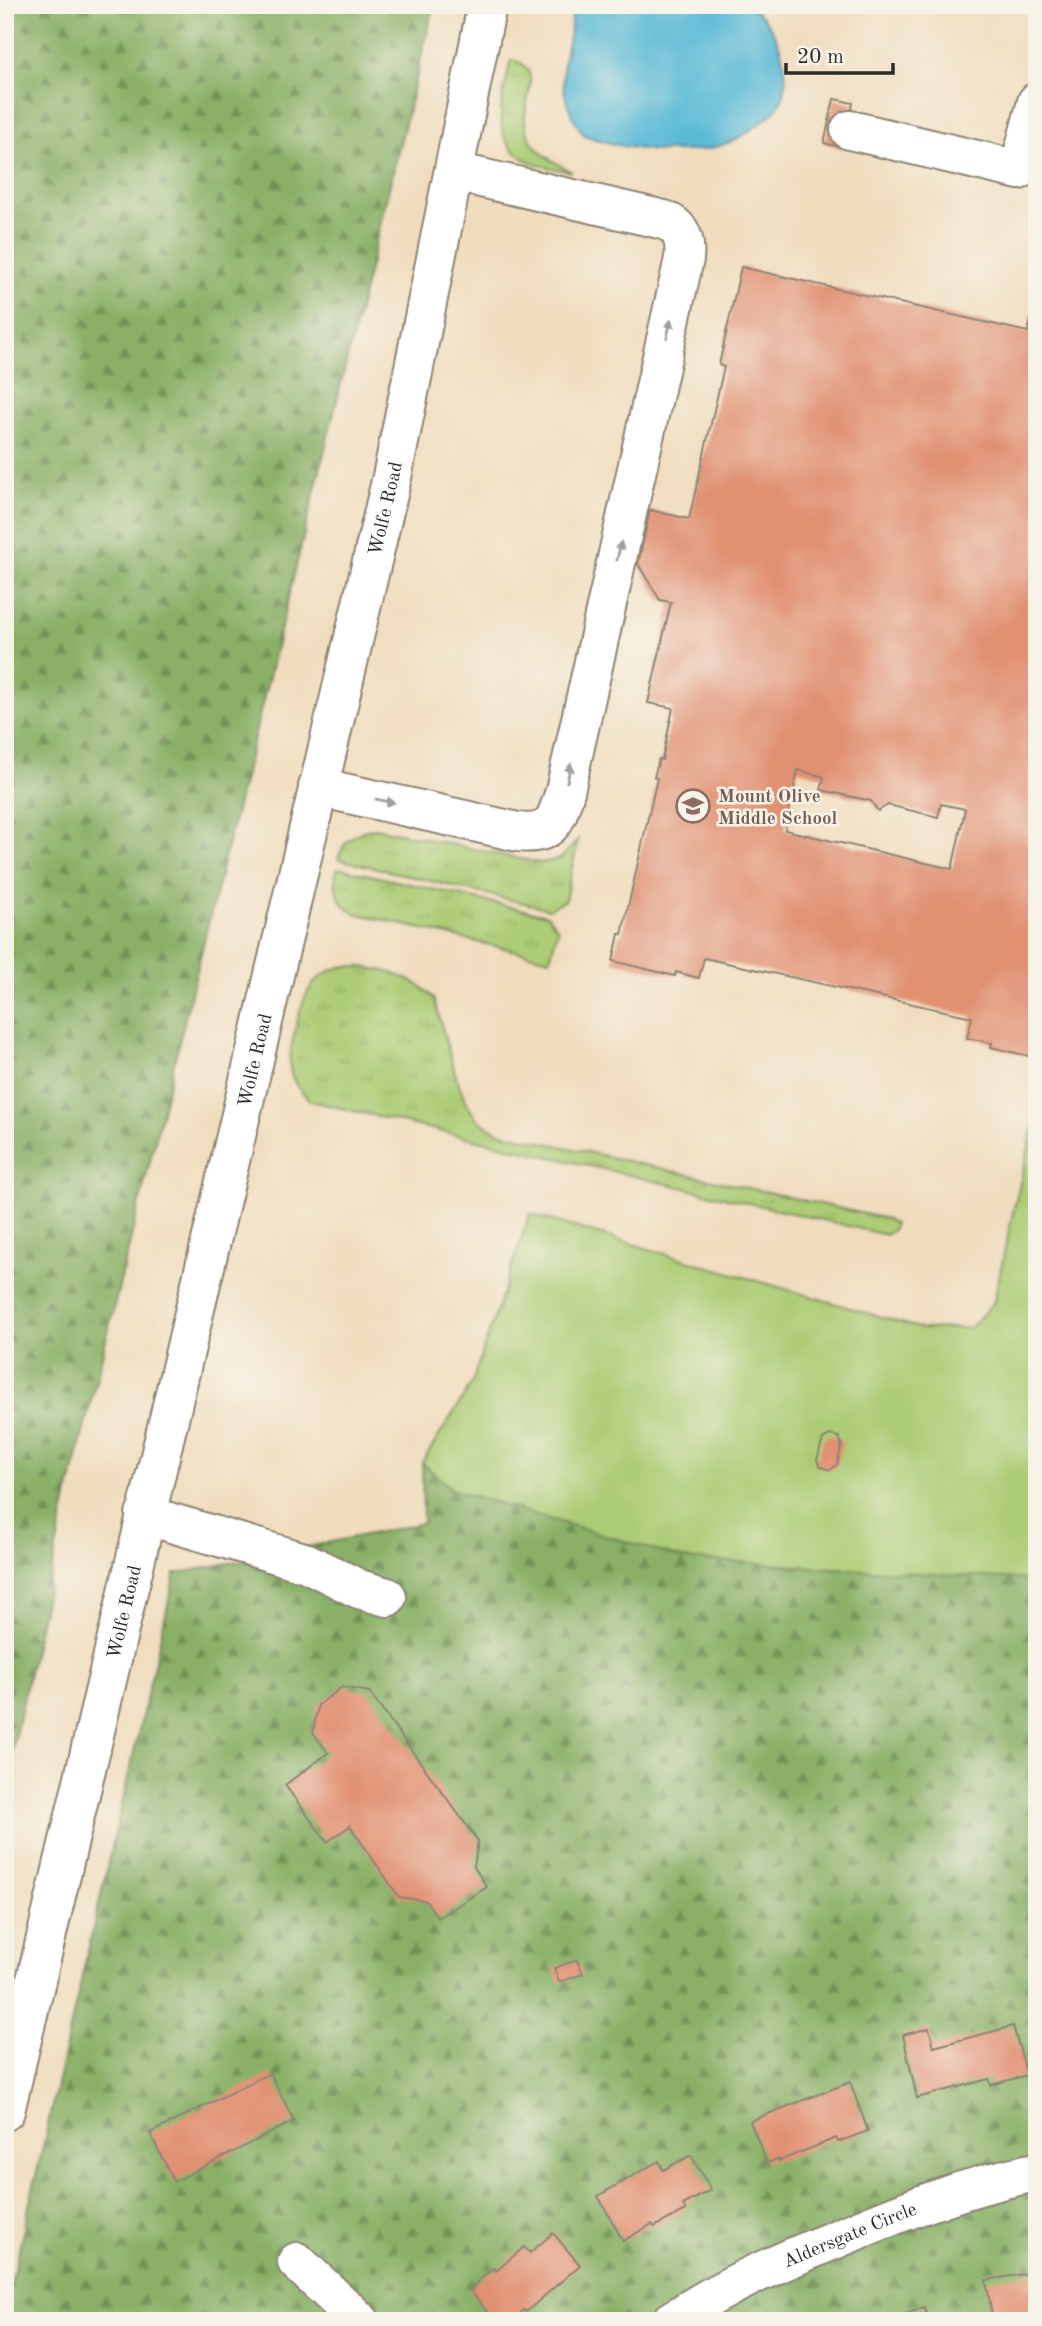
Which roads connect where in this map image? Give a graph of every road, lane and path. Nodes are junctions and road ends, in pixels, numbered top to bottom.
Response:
1 (487, 5) edge
2 (1037, 102) edge
3 (850, 130) dead end
4 (455, 172) junction
5 (318, 787) junction
6 (145, 1516) junction
7 (387, 1597) dead end
8 (5, 2110) edge
9 (1037, 2172) edge
10 (297, 2262) dead end
11 (360, 2321) edge
12 (672, 2321) edge

1 - 4 main road, Wolfe Road
2 - 3 main road
4 - 5 main road, Wolfe Road
5 -> 4 main road
5 - 6 main road, Wolfe Road
6 - 7 main road
6 - 8 main road, Wolfe Road
9 - 12 main road, Aldersgate Circle
10 - 11 main road

